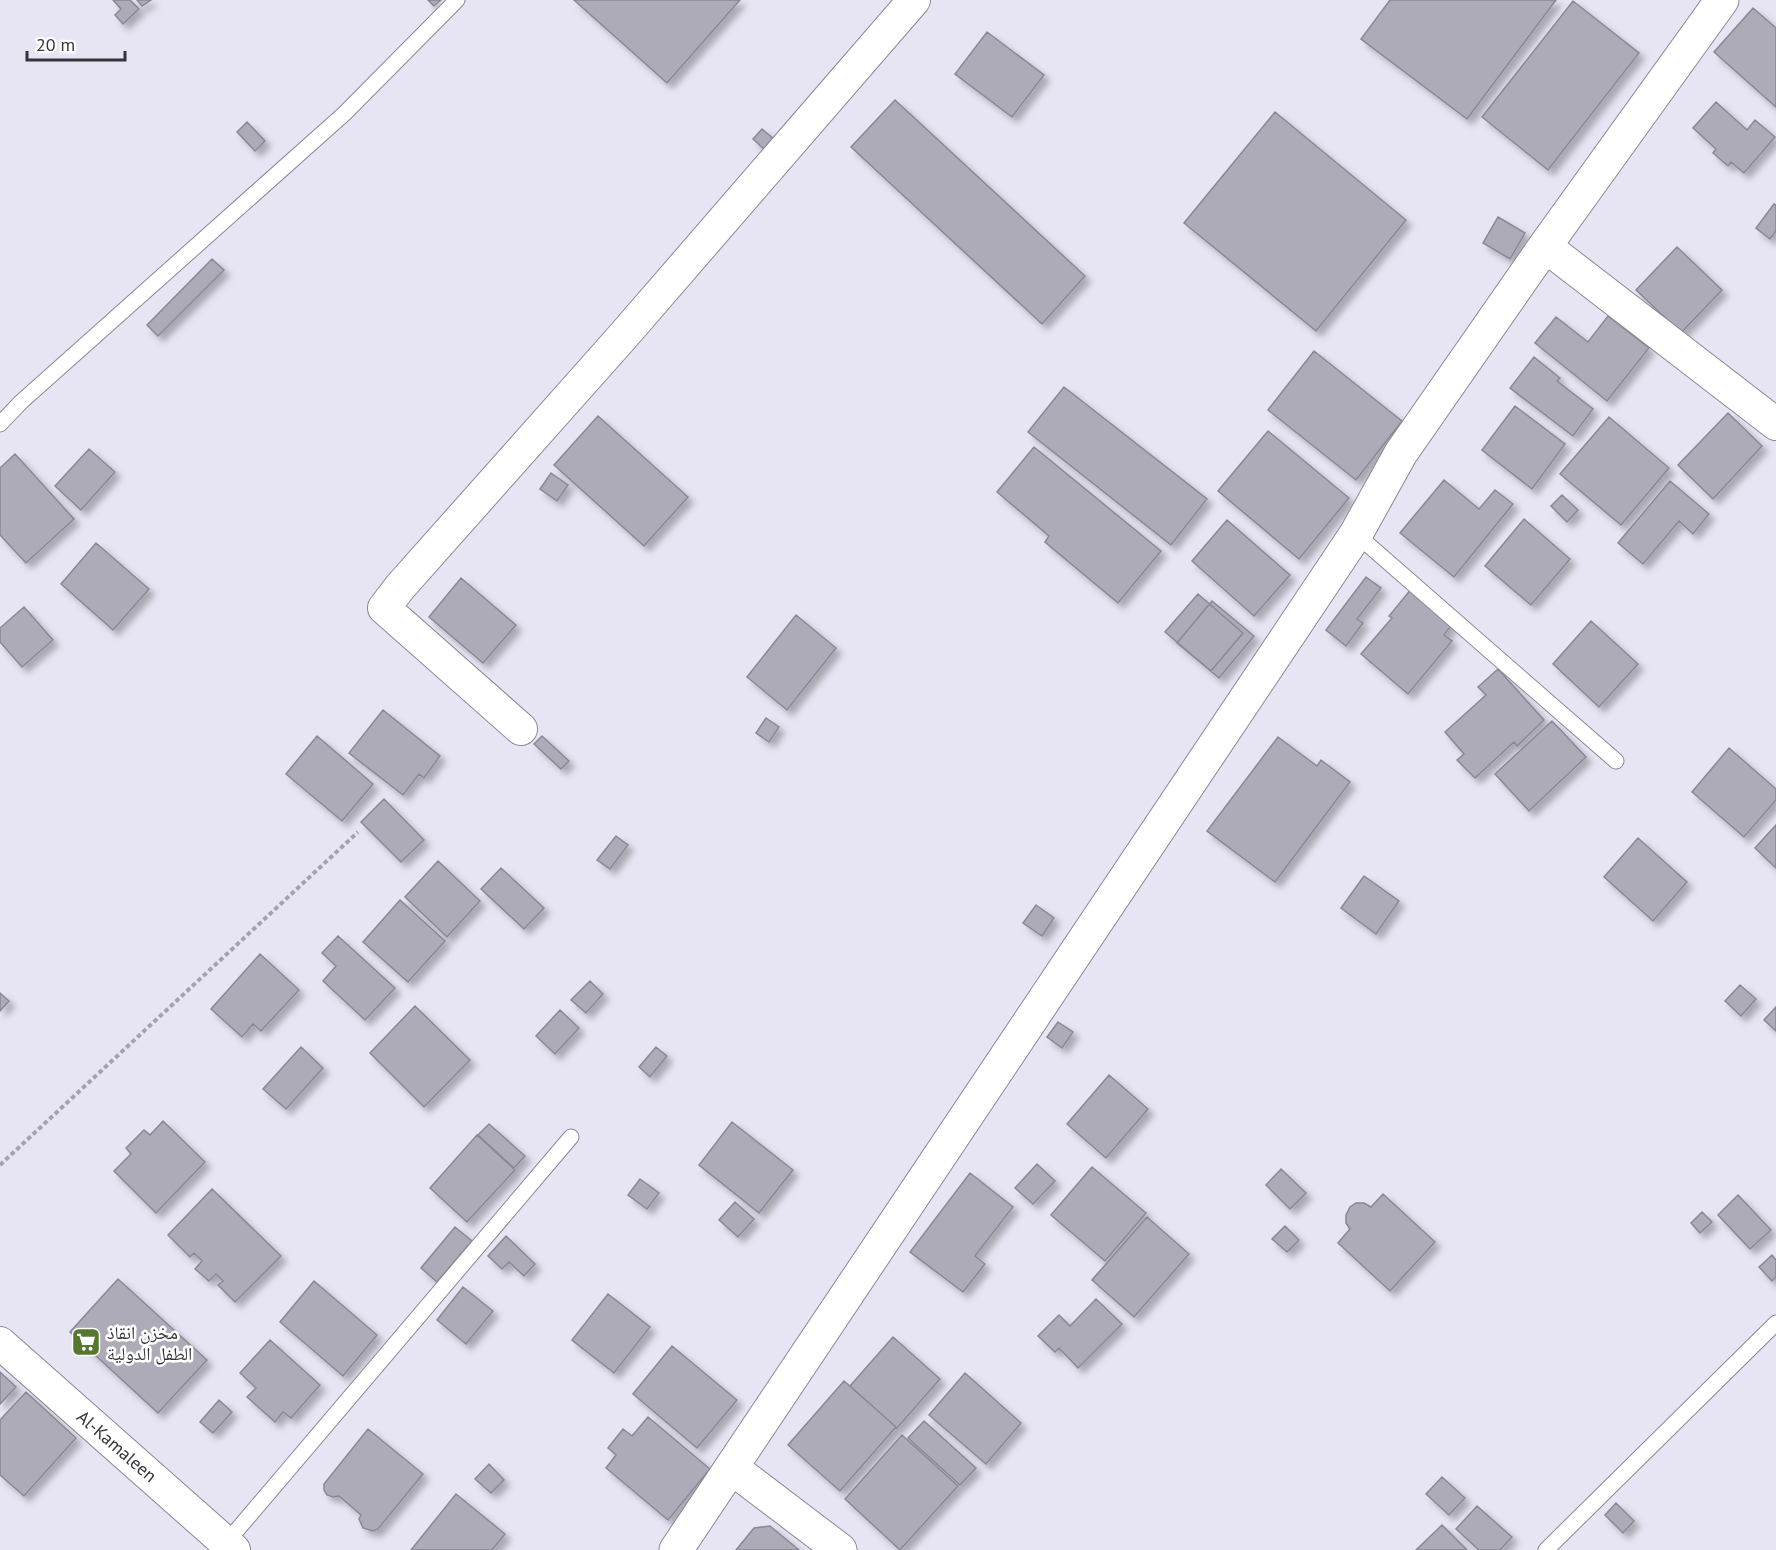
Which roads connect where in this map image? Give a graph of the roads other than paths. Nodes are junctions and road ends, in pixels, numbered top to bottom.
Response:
1 (457, 0) edge
2 (914, 0) edge
3 (1722, 0) edge
4 (1545, 246) junction
5 (0, 424) edge
6 (1776, 424) edge
7 (1356, 534) junction
8 (521, 729) dead end
9 (1616, 761) dead end
10 (571, 1137) dead end
11 (1776, 1323) edge
12 (0, 1343) edge
13 (732, 1468) junction
14 (230, 1546) edge
15 (676, 1550) edge
16 (840, 1550) edge
17 (1546, 1550) edge

1 - 5 lane
2 - 8 street
3 - 4 street
4 - 6 street
4 - 7 street
7 - 9 lane
7 - 13 street
10 - 14 lane
11 - 17 lane
12 - 14 street, Al-Kamaleen
13 - 15 street
13 - 16 street

